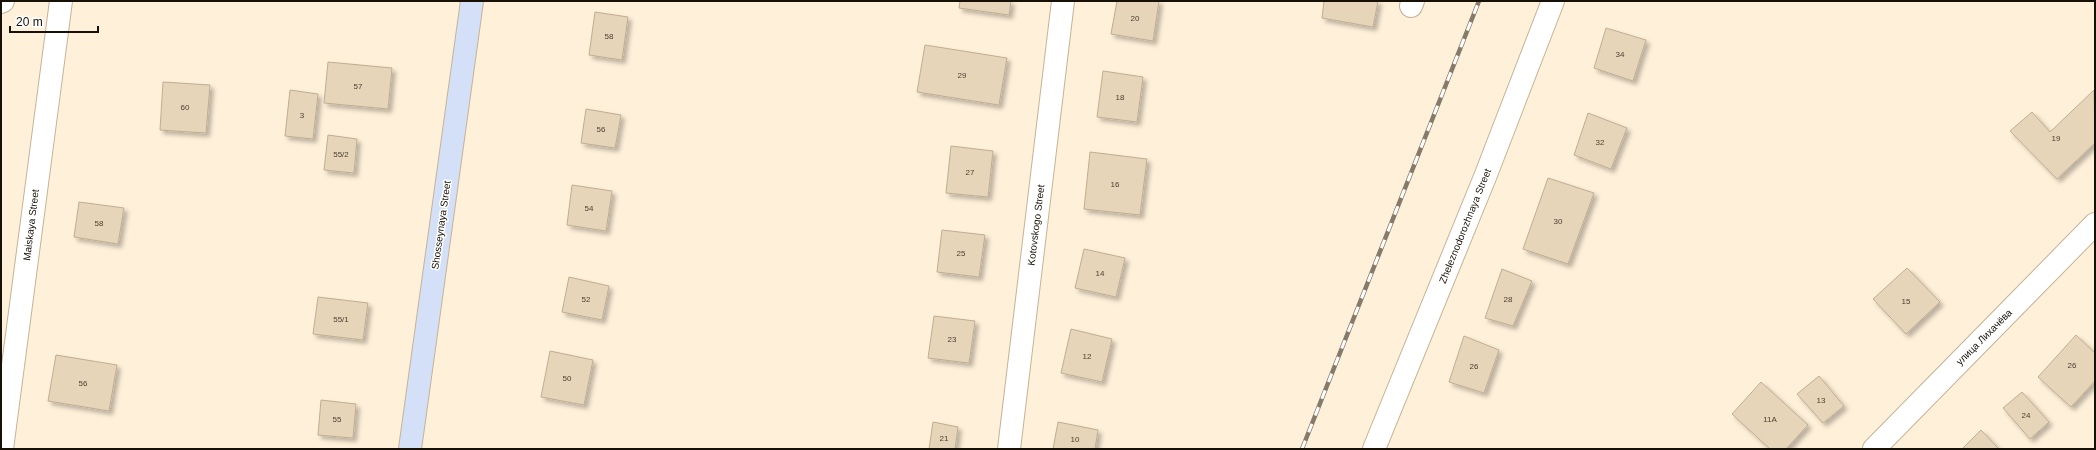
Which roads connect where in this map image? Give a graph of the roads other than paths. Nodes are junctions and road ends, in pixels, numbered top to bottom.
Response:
1 (61, 1) edge
2 (472, 1) edge
3 (1062, 1) edge
4 (1553, 1) edge
5 (2095, 224) edge
6 (2, 449) edge
7 (410, 449) edge
8 (1009, 449) edge
9 (1374, 449) edge
10 (1874, 449) edge

1 - 6 street, Maiskaya Street
2 - 7 main road, Shosseynaya Street
3 - 8 street, Kotovskogo Street
4 - 9 street, Zheleznodorozhnaya Street
5 - 10 street, улица Лихачёва

